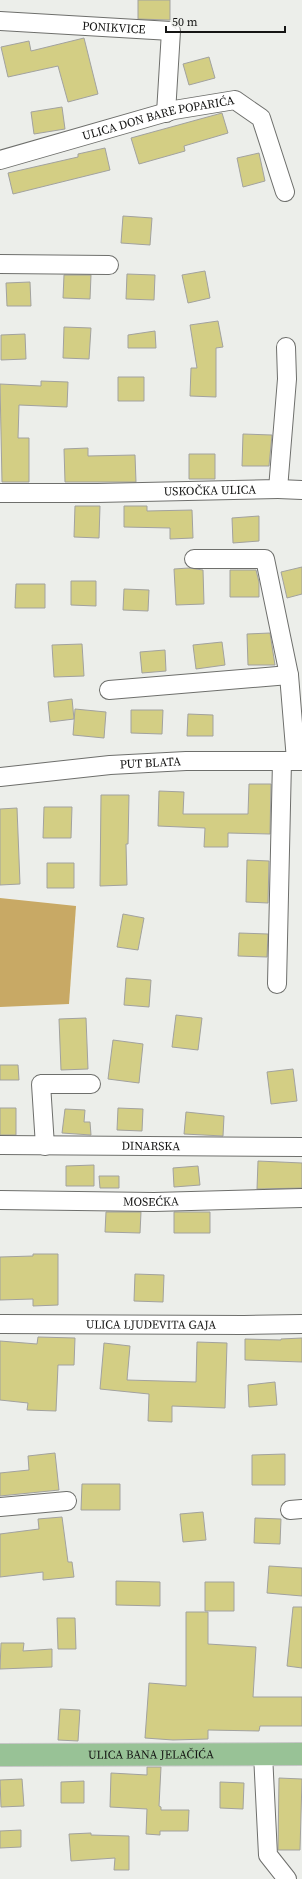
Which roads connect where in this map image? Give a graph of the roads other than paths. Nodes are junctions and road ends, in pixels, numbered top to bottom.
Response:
1 (0, 22) edge
2 (166, 113) junction
3 (0, 160) edge
4 (286, 192) dead end
5 (0, 264) edge
6 (109, 265) dead end
7 (286, 347) dead end
8 (278, 488) junction
9 (302, 490) edge
10 (0, 493) edge
11 (194, 560) dead end
12 (289, 675) junction
13 (109, 690) dead end
14 (293, 761) edge
15 (0, 777) edge
16 (277, 984) dead end
17 (91, 1084) dead end
18 (0, 1145) edge
19 (45, 1146) junction
20 (302, 1147) edge
21 (302, 1198) edge
22 (0, 1200) edge
23 (0, 1324) edge
24 (302, 1324) edge
25 (67, 1501) dead end
26 (0, 1507) edge
27 (263, 1754) junction
28 (302, 1754) edge
29 (0, 1755) edge
30 (288, 1879) edge

1 - 2 street, PONIKVICE
2 - 3 street, ULICA DON BARE POPARIĆA
2 - 4 street, ULICA DON BARE POPARIĆA
5 - 6 street
7 - 8 street
8 - 9 street, USKOČKA ULICA
8 - 10 street, USKOČKA ULICA
11 - 12 street
12 - 13 street
12 - 14 street
14 - 15 street, PUT BLATA
14 - 16 street
17 - 19 street
18 - 19 street, DINARSKA
19 - 20 street, DINARSKA
21 - 22 street, MOSEĆKA
23 - 24 street, ULICA LJUDEVITA GAJA
25 - 26 street
27 - 28 main road, ULICA BANA JELAČIĆA
27 - 29 main road, ULICA BANA JELAČIĆA
27 - 30 street

